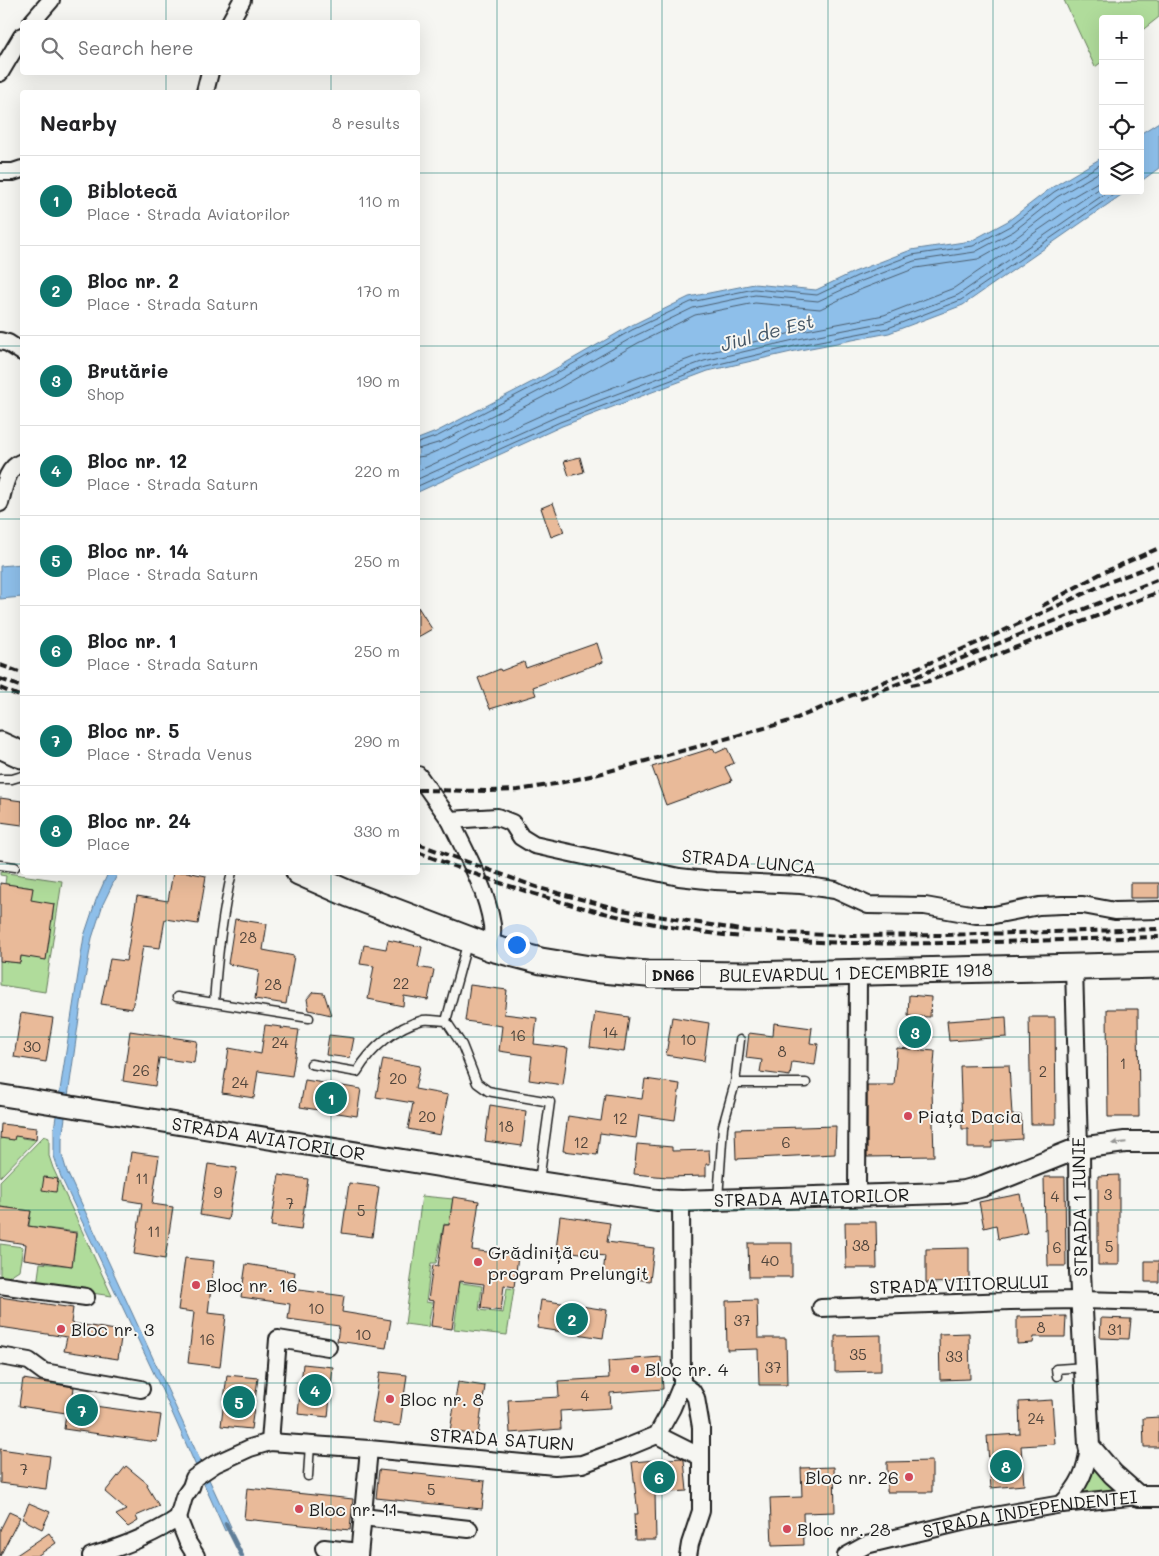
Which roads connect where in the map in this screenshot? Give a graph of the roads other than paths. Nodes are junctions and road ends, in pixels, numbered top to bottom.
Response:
1 (51, 0) edge
2 (242, 0) edge
3 (34, 20) edge
4 (231, 20) edge
5 (20, 39) edge
6 (0, 73) edge
7 (209, 75) edge
8 (206, 90) edge
9 (20, 170) edge
10 (0, 172) edge
11 (0, 328) edge
12 (4, 342) edge
13 (20, 351) edge
14 (20, 463) edge
15 (0, 503) edge
16 (0, 745) edge
17 (20, 753) edge
18 (20, 777) edge
19 (420, 778) edge
20 (0, 779) edge
21 (450, 820) junction
22 (0, 865) edge
23 (15, 867) dead end
24 (231, 875) edge
25 (306, 875) edge
26 (1159, 910) edge
27 (480, 944) junction
28 (1159, 965) edge
29 (1074, 968) junction
30 (858, 972) junction
31 (176, 997) dead end
32 (214, 1003) junction
33 (309, 1018) dead end
34 (446, 1021) junction
35 (740, 1040) dead end
36 (310, 1064) dead end
37 (734, 1083) junction
38 (806, 1083) dead end
39 (0, 1095) edge
40 (1159, 1142) edge
41 (1079, 1148) junction
42 (539, 1182) junction
43 (857, 1195) junction
44 (718, 1200) junction
45 (681, 1201) junction
46 (0, 1285) edge
47 (86, 1297) dead end
48 (1081, 1300) junction
49 (1159, 1302) edge
50 (821, 1308) dead end
51 (328, 1347) dead end
52 (0, 1356) edge
53 (1085, 1367) junction
54 (1057, 1376) dead end
55 (682, 1384) junction
56 (141, 1389) dead end
57 (656, 1435) junction
58 (270, 1442) junction
59 (310, 1444) junction
60 (1089, 1446) junction
61 (369, 1449) junction
62 (701, 1457) junction
63 (308, 1476) dead end
64 (1138, 1496) junction
65 (1159, 1496) edge
66 (1062, 1504) junction
67 (178, 1518) junction
68 (362, 1518) junction
69 (469, 1529) dead end
70 (324, 1548) dead end
71 (689, 1550) edge
72 (359, 1554) edge
73 (91, 1556) edge
74 (196, 1556) edge
75 (846, 1556) edge

1 - 3 street
2 - 4 street
5 - 6 street
7 - 8 street
9 - 10 street
11 - 12 street
12 - 13 street
14 - 15 street
16 - 17 main road
18 - 20 lane
19 - 21 street
21 - 26 street, STRADA LUNCA
21 - 27 street
22 - 23 lane
24 - 32 lane
25 - 27 main road, BULEVARDUL 1 DECEMBRIE 1918 / DN66
27 - 30 main road, BULEVARDUL 1 DECEMBRIE 1918 / DN66
27 - 34 lane
28 - 29 main road, BULEVARDUL 1 DECEMBRIE 1918 / DN66
29 - 30 main road, BULEVARDUL 1 DECEMBRIE 1918 / DN66
29 - 41 street, STRADA 1 IUNIE
30 - 43 street
31 - 32 lane
32 - 33 lane
34 - 36 lane
34 - 42 lane
35 - 37 lane
37 - 38 lane
37 - 44 lane
39 - 42 street, STRADA AVIATORILOR
40 -> 41 street, STRADA AVIATORILOR
41 - 43 street, STRADA AVIATORILOR
41 - 48 street, STRADA 1 IUNIE
42 - 45 street, STRADA AVIATORILOR
43 - 44 street, STRADA AVIATORILOR
44 - 45 street, STRADA AVIATORILOR
45 - 55 street
46 - 47 street
48 - 49 street, STRADA VIITORULUI
48 - 50 street, STRADA VIITORULUI
48 - 53 street, STRADA 1 IUNIE
51 - 58 street
52 - 56 street
53 - 54 lane
53 - 60 street, STRADA 1 IUNIE
55 - 57 street
55 - 62 street
57 - 61 street, STRADA SATURN
57 - 62 street
58 - 59 street, STRADA SATURN
58 - 67 street, STRADA SATURN
59 - 61 street, STRADA SATURN
59 - 63 lane
60 - 64 street
60 - 66 street, STRADA 1 IUNIE
61 - 68 street
62 - 71 street
64 - 65 street, STRADA INDEPENDENȚEI
64 - 66 street, STRADA INDEPENDENȚEI
66 - 75 street, STRADA INDEPENDENȚEI
67 - 73 street
67 - 74 street
68 - 69 street
68 - 72 street
70 - 72 street

